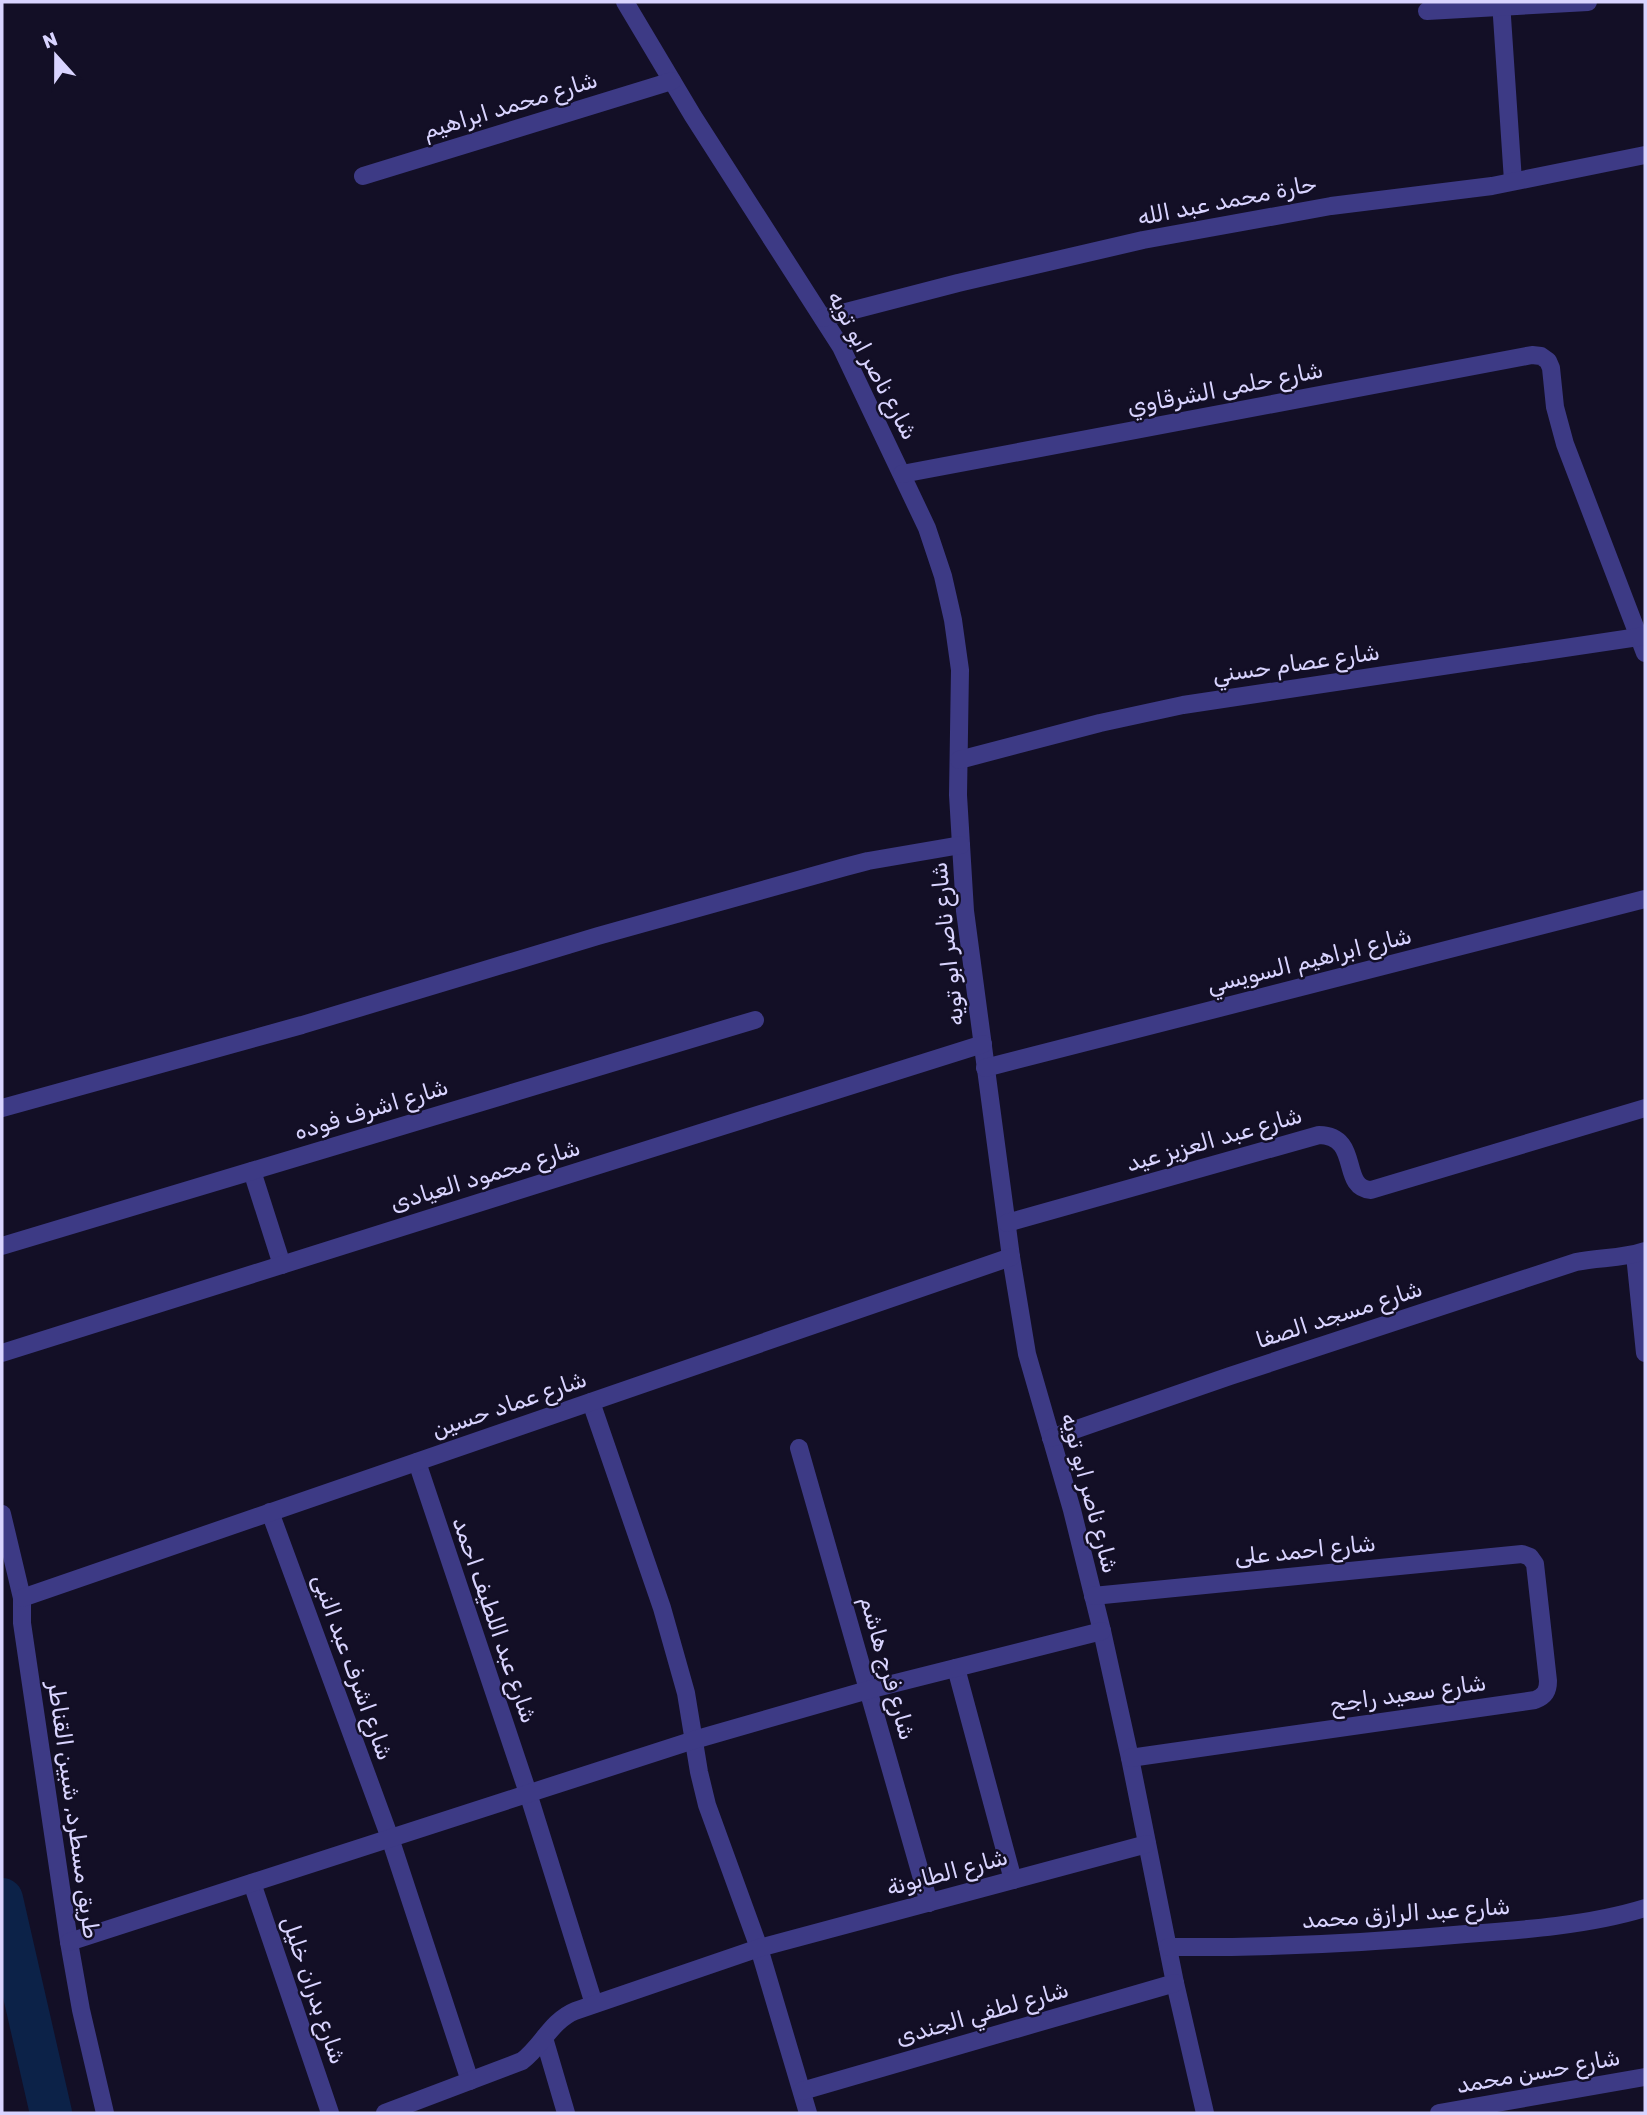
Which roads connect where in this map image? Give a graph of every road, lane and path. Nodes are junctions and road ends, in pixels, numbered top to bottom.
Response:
1 (625, 2) edge
2 (1588, 2) edge
3 (1501, 4) edge
4 (1427, 11) dead end
5 (672, 81) junction
6 (1645, 155) edge
7 (363, 176) dead end
8 (1513, 181) junction
9 (823, 318) junction
10 (902, 474) junction
11 (1643, 642) edge
12 (959, 760) junction
13 (961, 845) junction
14 (1645, 899) edge
15 (755, 1020) dead end
16 (983, 1044) junction
17 (985, 1068) junction
18 (2, 1108) edge
19 (1645, 1108) edge
20 (252, 1171) junction
21 (1006, 1223) junction
22 (2, 1246) edge
23 (1640, 1253) edge
24 (1011, 1257) junction
25 (282, 1265) junction
26 (2, 1353) edge
27 (1645, 1353) edge
28 (591, 1402) junction
29 (1052, 1438) junction
30 (799, 1448) dead end
31 (417, 1462) junction
32 (270, 1512) junction
33 (2, 1514) edge
34 (1522, 1553) joint
35 (1093, 1596) junction
36 (22, 1598) junction
37 (1102, 1631) junction
38 (956, 1668) junction
39 (868, 1690) junction
40 (694, 1740) junction
41 (1130, 1758) junction
42 (528, 1793) junction
43 (390, 1838) junction
44 (1147, 1844) junction
45 (1013, 1880) junction
46 (252, 1883) junction
47 (929, 1903) junction
48 (1645, 1908) edge
49 (69, 1942) junction
50 (1168, 1947) junction
51 (759, 1948) junction
52 (1175, 1983) junction
53 (594, 2004) junction
54 (544, 2038) junction
55 (1645, 2077) edge
56 (470, 2081) junction
57 (802, 2091) junction
58 (104, 2113) edge
59 (330, 2113) edge
60 (385, 2113) edge
61 (566, 2113) edge
62 (808, 2113) edge
63 (1205, 2113) edge
64 (1439, 2113) edge

1 - 5 street, شارع ناصر ابو تويه
2 - 3 street
3 - 4 street
3 - 8 street
5 - 7 street, شارع محمد ابراهيم
5 - 9 street, شارع ناصر ابو تويه
6 - 8 street, حارة محمد عبد الله
8 - 9 street, حارة محمد عبد الله
9 - 10 street, شارع ناصر ابو تويه
10 - 11 street, شارع حلمى الشرقاوي
10 - 12 street, شارع ناصر ابو تويه
11 - 12 street, شارع عصام حسني
12 - 13 street, شارع ناصر ابو تويه
13 - 16 street, شارع ناصر ابو تويه
13 - 18 street
14 - 17 street, شارع ابراهيم السويسي
15 - 20 street, شارع اشرف فوده
16 - 17 street, شارع ناصر ابو تويه
16 - 25 street, شارع محمود العيادى
17 - 21 street, شارع ناصر ابو تويه
19 - 21 street, شارع عبد العزيز عيد
20 - 22 street, شارع اشرف فوده
20 - 25 street
21 - 24 street, شارع ناصر ابو تويه
23 - 27 street
23 - 29 street, شارع مسجد الصفا
24 - 28 street, شارع عماد حسين
24 - 29 street, شارع ناصر ابو تويه
25 - 26 street, شارع محمود العيادى
28 - 31 street, شارع عماد حسين
28 - 40 street
29 - 35 street, شارع ناصر ابو تويه
30 - 39 street, شارع فرج هاشم
31 - 32 street, شارع عماد حسين
31 - 42 street, شارع عبد اللطيف احمد
32 - 36 street, شارع عماد حسين
32 - 43 street, شارع اشرف عبد النبى
33 - 36 street, طريق مسطرد, شبين القناطر
34 - 35 street, شارع احمد على
34 - 41 street, شارع سعيد راجح
35 - 37 street, شارع ناصر ابو تويه
36 - 49 street, طريق مسطرد, شبين القناطر
37 - 38 street
37 - 41 street, شارع ناصر ابو تويه
38 - 39 street
38 - 45 street
39 - 40 street
39 - 47 street, شارع فرج هاشم
40 - 42 street
40 - 51 street
41 - 44 street, شارع ناصر ابو تويه
42 - 43 street
42 - 53 street, شارع عبد اللطيف احمد
43 - 46 street
43 - 56 street, شارع اشرف عبد النبى
44 - 45 street, شارع الطابونة
44 - 50 street, شارع ناصر ابو تويه
45 - 47 street, شارع الطابونة
46 - 49 street
46 - 59 street, شارع بدران خليل
47 - 51 street, شارع الطابونة
48 - 50 street, شارع عبد الرازق محمد
49 - 58 street, طريق مسطرد, شبين القناطر
50 - 52 street, شارع ناصر ابو تويه
51 - 53 street, شارع الطابونة
51 - 57 street
52 - 57 street, شارع لطفي الجندى
52 - 63 street, شارع ناصر ابو تويه
53 - 54 street, شارع الطابونة
54 - 56 street, شارع الطابونة
54 - 61 street
55 - 64 street, شارع حسن محمد
56 - 60 street, شارع الطابونة
57 - 62 street

